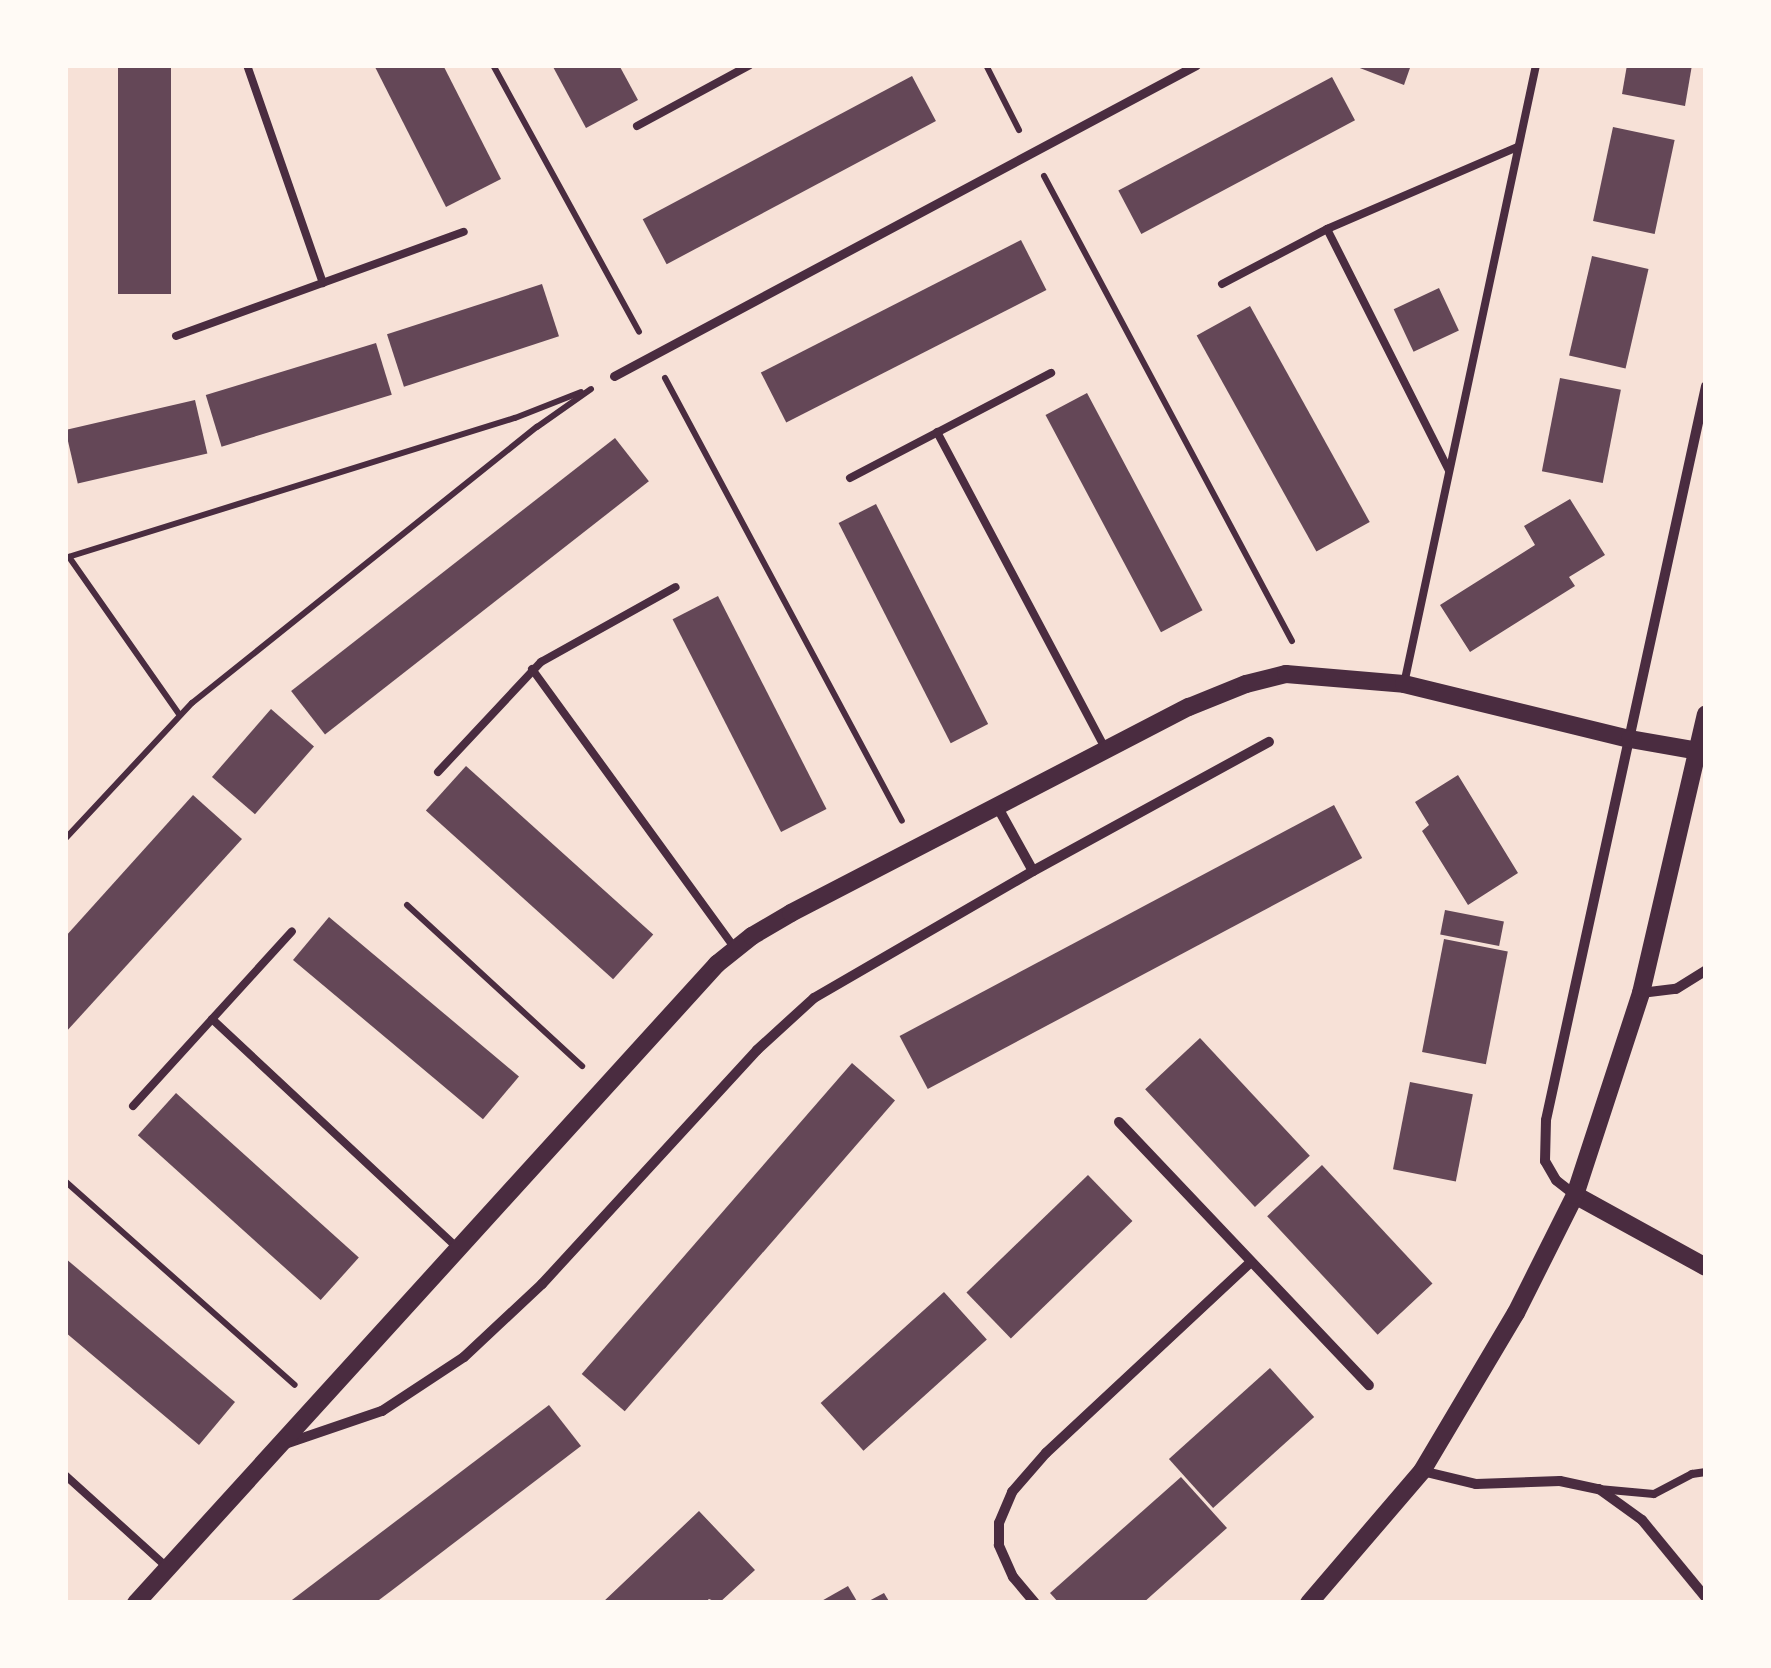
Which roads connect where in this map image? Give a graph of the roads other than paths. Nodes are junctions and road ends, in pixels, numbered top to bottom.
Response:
1 (248, 65) edge
2 (1196, 65) edge
3 (1536, 65) edge
4 (744, 66) edge
5 (637, 126) dead end
6 (1518, 147) junction
7 (1328, 229) junction
8 (464, 232) dead end
9 (322, 283) junction
10 (1222, 284) dead end
11 (176, 336) dead end
12 (1051, 374) dead end
13 (614, 376) road end
14 (1706, 386) edge
15 (938, 432) junction
16 (1449, 470) junction
17 (850, 478) dead end
18 (676, 587) dead end
19 (532, 668) junction
20 (1404, 684) junction
21 (1706, 714) edge
22 (1630, 739) junction
23 (1269, 742) dead end
24 (1105, 748) junction
25 (1698, 751) junction
26 (438, 772) dead end
27 (997, 806) junction
28 (1033, 870) junction
29 (292, 931) dead end
30 (734, 948) junction
31 (1706, 970) edge
32 (1642, 993) junction
33 (212, 1019) junction
34 (133, 1106) dead end
35 (1119, 1122) dead end
36 (1575, 1196) junction
37 (458, 1248) junction
38 (1251, 1262) junction
39 (1706, 1267) edge
40 (1368, 1385) dead end
41 (281, 1445) junction
42 (1422, 1471) junction
43 (1706, 1472) edge
44 (65, 1475) edge
45 (1599, 1489) junction
46 (168, 1568) junction
47 (1706, 1598) edge
48 (136, 1603) edge
49 (1035, 1603) edge
50 (1309, 1603) edge

1 - 9 lane
2 - 13 street
3 - 6 lane
4 - 5 lane
6 - 7 lane
6 - 16 lane
7 - 10 lane
7 - 16 lane
8 - 9 lane
9 - 11 lane
12 - 15 lane
14 - 22 street
15 - 17 lane
15 - 24 lane
16 - 20 lane
18 - 19 lane
19 - 26 lane
19 - 30 lane
20 - 22 street
20 - 24 street
21 - 25 street
22 - 25 street
22 - 36 street
23 - 28 street
24 - 27 street
25 - 32 street
27 - 28 street
27 - 30 street
28 - 41 street
29 - 33 lane
30 - 37 street
31 - 32 street
32 - 36 street
33 - 34 lane
33 - 37 lane
35 - 38 street
36 - 39 street
36 - 42 street
37 - 41 street
38 - 40 street
38 - 49 street
41 - 46 street
42 - 45 street
42 - 50 street
43 - 45 lane
44 - 46 lane
45 - 47 street
46 - 48 street

